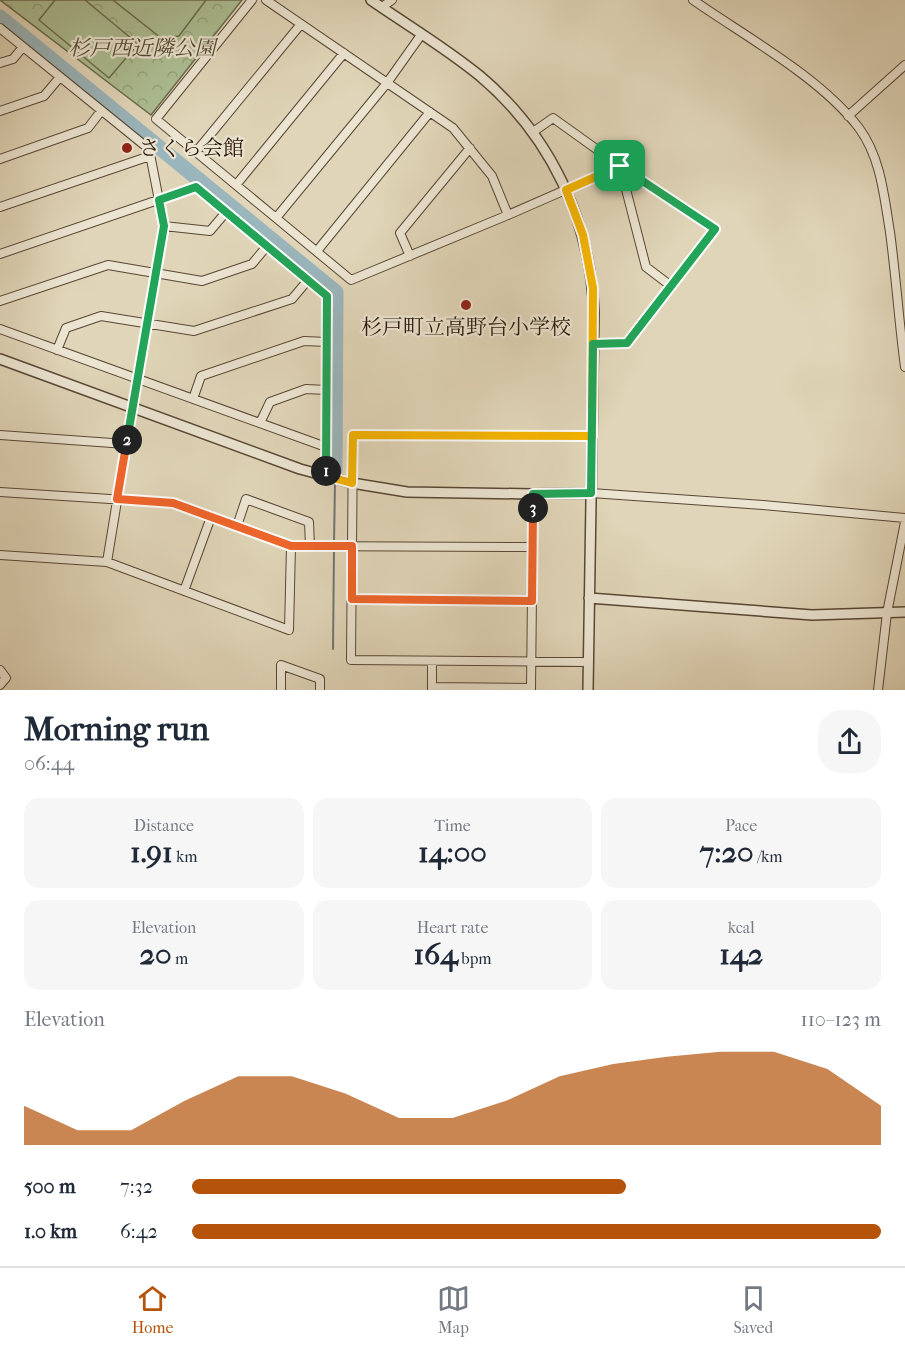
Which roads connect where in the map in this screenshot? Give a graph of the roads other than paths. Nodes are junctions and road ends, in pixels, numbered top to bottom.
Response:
1 (252, 0) edge
2 (266, 0) edge
3 (371, 0) edge
4 (392, 0) edge
5 (693, 0) edge
6 (382, 8) junction
7 (301, 24) junction
8 (0, 28) edge
9 (421, 35) junction
10 (23, 47) junction
11 (344, 53) junction
12 (0, 63) edge
13 (905, 65) edge
14 (60, 77) junction
15 (387, 83) junction
16 (0, 111) edge
17 (101, 111) junction
18 (430, 112) junction
19 (848, 116) junction
20 (533, 132) junction
21 (470, 148) junction
22 (196, 152) junction
23 (150, 156) junction
24 (0, 159) edge
25 (620, 166) junction
26 (236, 185) junction
27 (566, 190) junction
28 (159, 200) junction
29 (0, 207) edge
30 (226, 212) junction
31 (508, 214) junction
32 (276, 218) junction
33 (164, 226) junction
34 (267, 246) junction
35 (317, 251) junction
36 (0, 254) edge
37 (410, 256) junction
38 (155, 273) junction
39 (308, 280) junction
40 (671, 286) junction
41 (0, 302) edge
42 (147, 324) junction
43 (0, 329) edge
44 (327, 342) junction
45 (593, 344) junction
46 (57, 350) junction
47 (0, 359) edge
48 (905, 367) edge
49 (137, 379) junction
50 (327, 390) junction
51 (193, 399) junction
52 (132, 409) junction
53 (260, 423) junction
54 (0, 435) edge
55 (592, 436) junction
56 (126, 444) junction
57 (326, 447) junction
58 (326, 476) junction
59 (352, 483) junction
60 (0, 492) edge
61 (591, 493) junction
62 (533, 494) junction
63 (117, 499) junction
64 (211, 517) junction
65 (905, 520) edge
66 (237, 526) junction
67 (291, 546) junction
68 (310, 546) junction
69 (352, 546) junction
70 (532, 548) junction
71 (0, 555) edge
72 (108, 562) junction
73 (184, 591) junction
74 (589, 598) junction
75 (352, 599) junction
76 (532, 601) junction
77 (905, 612) edge
78 (887, 613) junction
79 (432, 660) junction
80 (531, 662) junction
81 (588, 662) junction
82 (0, 670) edge
83 (0, 685) edge
84 (432, 689) edge
85 (531, 689) edge
86 (281, 690) edge
87 (320, 690) edge
88 (588, 690) edge
89 (878, 690) edge

1 - 22 street
2 - 7 street
3 - 6 street
4 - 6 street
5 - 19 street
6 - 9 street
7 - 11 street
7 - 22 street
8 - 10 street
9 - 15 street
9 - 20 street
10 - 12 street
10 - 14 street
11 - 15 street
11 - 26 street
13 - 19 street
14 - 16 street
14 - 17 street
15 - 18 street
15 - 32 street
17 - 23 street
17 - 24 street
18 - 21 street
18 - 35 street
19 - 48 street
20 - 25 street
20 - 27 street
21 - 31 street
21 - 37 street
22 - 26 street
23 - 28 street
23 - 29 street
25 - 27 street
25 - 40 street
25 - 40 street
26 - 32 street
27 - 31 street
27 - 45 street
28 - 30 street
28 - 33 street
28 - 36 street
30 - 33 street
30 - 34 street
31 - 37 street
32 - 35 street
33 - 38 street
34 - 38 street
34 - 39 street
35 - 37 street
38 - 41 street
38 - 42 street
39 - 42 street
39 - 44 street
40 - 45 street
42 - 46 street
42 - 49 street
43 - 46 street
44 - 50 street
44 - 51 street
45 - 55 street
46 - 49 street
47 - 52 street
49 - 51 street
49 - 52 street
50 - 53 street
50 - 57 street
51 - 53 street
52 - 56 street
52 - 58 street
53 - 57 street
54 - 56 street
55 - 59 street
55 - 61 street
56 - 63 street
57 - 58 street
58 - 59 street
59 - 62 street
59 - 69 street
60 - 63 street
61 - 62 street
61 - 65 street
61 - 74 street
62 - 70 street
63 - 64 street
63 - 72 street
64 - 66 street
64 - 73 street
65 - 78 street
66 - 67 street
66 - 68 street
67 - 68 street
67 - 73 street
68 - 69 street
69 - 70 street
69 - 75 street
70 - 76 street
71 - 72 street
72 - 73 street
74 - 78 street
74 - 81 street
75 - 76 street
75 - 79 street
76 - 80 street
77 - 78 street
78 - 89 street
79 - 80 street
79 - 84 street
80 - 81 street
80 - 85 street
81 - 88 street
82 - 83 street
84 - 85 street
86 - 87 street

